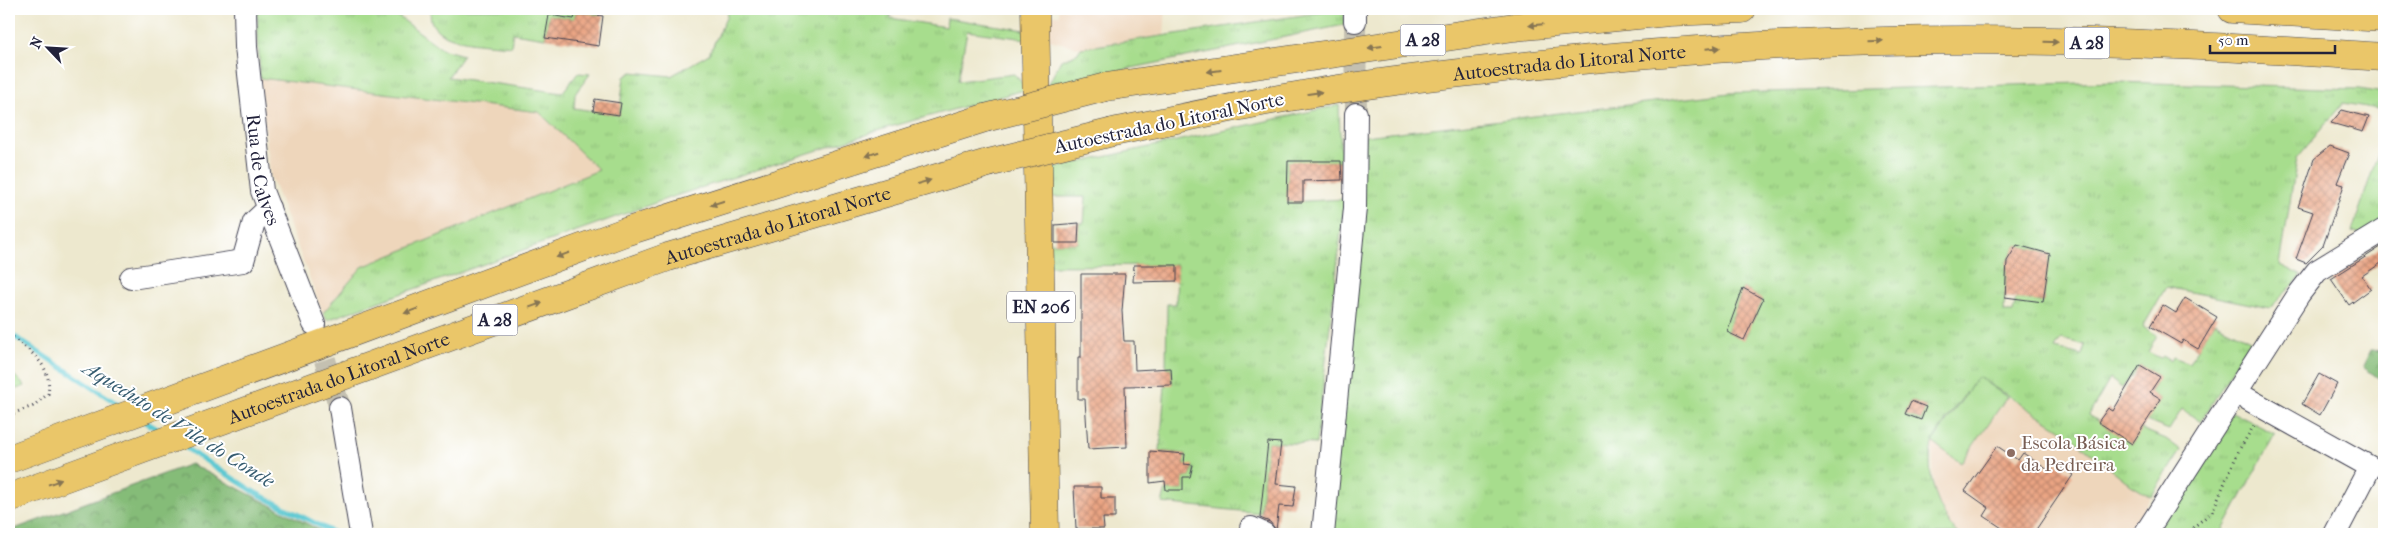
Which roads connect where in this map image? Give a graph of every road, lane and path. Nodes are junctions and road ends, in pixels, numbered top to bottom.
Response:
1 (246, 9) edge
2 (1035, 9) edge
3 (1742, 9) edge
4 (2232, 9) edge
5 (2384, 18) edge
6 (2343, 54) junction
7 (2384, 57) edge
8 (2384, 74) edge
9 (1356, 114) tunnel mouth
10 (269, 208) junction
11 (2384, 230) edge
12 (131, 278) dead end
13 (314, 324) tunnel mouth
14 (9, 334) edge
15 (2237, 393) junction
16 (340, 408) tunnel mouth
17 (9, 415) edge
18 (2255, 424) dead end
19 (9, 459) edge
20 (9, 498) edge
21 (361, 534) edge
22 (1045, 534) edge
23 (1323, 534) edge
24 (2145, 534) edge
25 (2185, 534) edge
26 (2335, 534) edge

1 - 10 street, Rua de Calves
2 - 22 main road, EN 206
3 -> 19 main road, Autoestrada do Litoral Norte / A 28, bridge
4 - 5 main road
6 - 7 main road, Autoestrada do Litoral Norte / A 28
6 - 8 main road
20 -> 6 main road, Autoestrada do Litoral Norte / A 28, bridge
9 - 23 street
10 - 12 street
10 - 13 street, Rua de Calves
11 - 15 street
14 - 17 path
15 - 24 street
15 - 26 street
16 - 21 street
18 - 25 path

